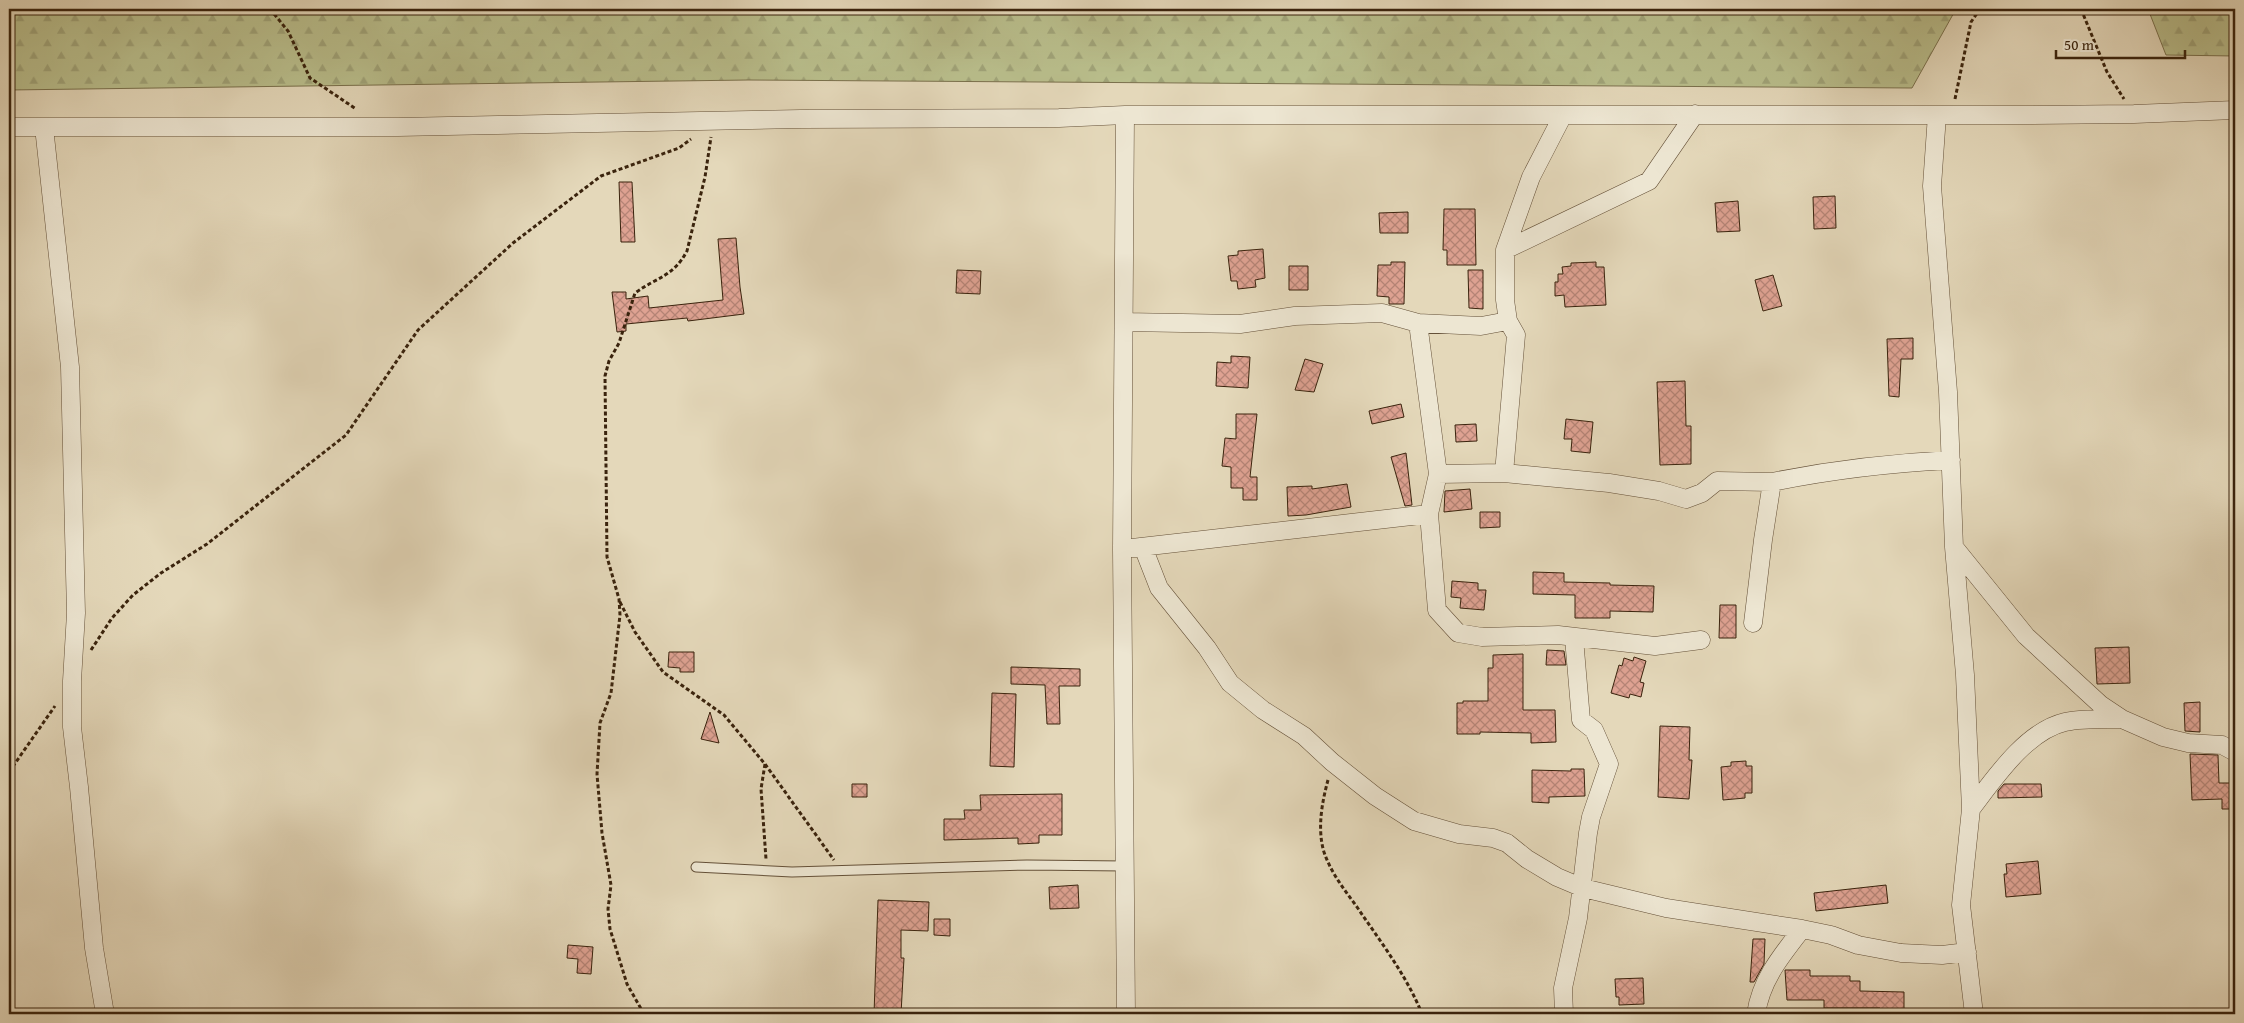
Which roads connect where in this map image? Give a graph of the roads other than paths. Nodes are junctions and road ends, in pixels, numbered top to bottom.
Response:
1 (2235, 110) edge
2 (1125, 114) junction
3 (1563, 114) junction
4 (1696, 114) junction
5 (1945, 114) junction
6 (9, 127) edge
7 (44, 127) junction
8 (1506, 250) junction
9 (1508, 321) junction
10 (1124, 322) junction
11 (1418, 323) junction
12 (1950, 460) junction
13 (1504, 473) junction
14 (1438, 474) junction
15 (1772, 482) junction
16 (1429, 514) junction
17 (1143, 547) junction
18 (1954, 547) junction
19 (1122, 550) junction
20 (1753, 623) dead end
21 (1574, 638) junction
22 (1701, 640) dead end
23 (2122, 719) junction
24 (2235, 752) edge
25 (1971, 809) junction
26 (1125, 866) junction
27 (696, 867) dead end
28 (1583, 888) junction
29 (1802, 929) junction
30 (1966, 952) junction
31 (105, 1014) edge
32 (1126, 1014) edge
33 (1564, 1014) edge
34 (1756, 1014) edge
35 (1974, 1014) edge

1 - 5 street
2 - 3 street
2 - 7 street
2 - 10 street
3 - 4 street
3 - 8 street
4 - 5 street
4 - 8 street
5 - 12 street
6 - 7 street
7 - 31 street
8 - 9 street
9 - 11 street
9 - 13 street
10 - 11 street
10 - 19 street
11 - 14 street
12 - 15 street
12 - 18 street
13 - 14 street
13 - 15 street
14 - 16 street
15 - 20 street
16 - 17 street
16 - 21 street
17 - 19 street
17 - 28 street
18 - 23 street
18 - 25 street
19 - 26 street
21 - 22 street
21 - 28 street
23 - 24 street
23 - 25 street
25 - 30 street
26 - 27 lane
26 - 32 street
28 - 29 street
28 - 33 street
29 - 30 street
29 - 34 street
30 - 35 street

